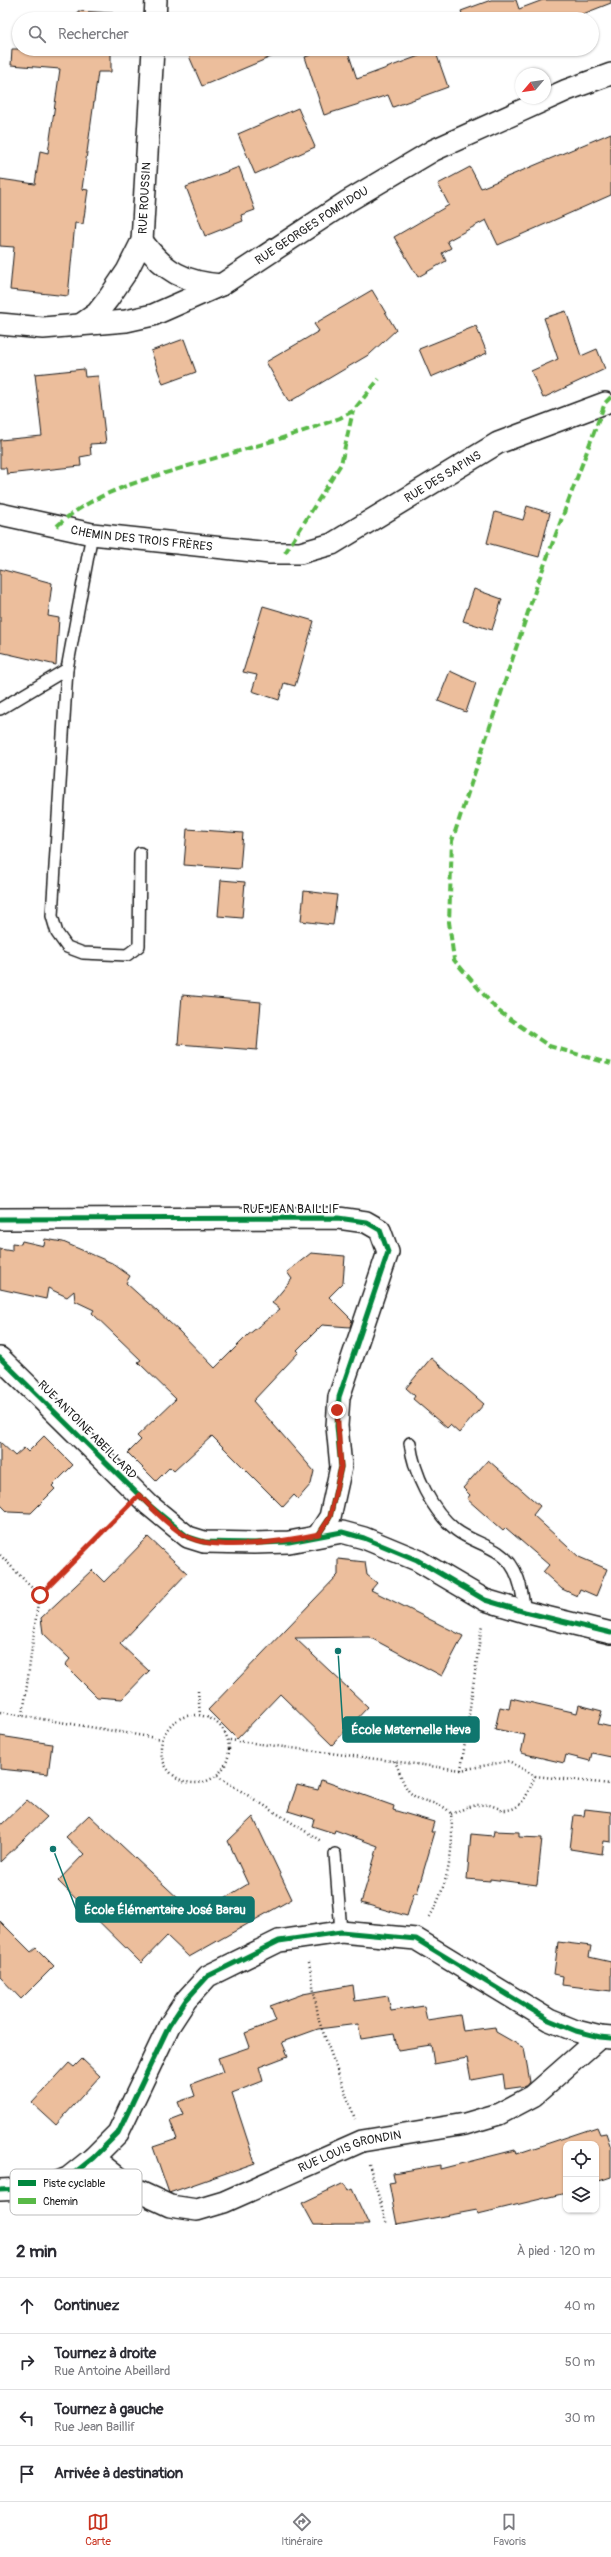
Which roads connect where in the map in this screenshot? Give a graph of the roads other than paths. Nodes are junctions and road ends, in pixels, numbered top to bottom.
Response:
1 (156, 0) edge
2 (155, 12) edge
3 (153, 56) edge
4 (611, 74) edge
5 (142, 241) junction
6 (222, 285) junction
7 (0, 324) edge
8 (80, 325) junction
9 (605, 403) dead end
10 (0, 514) edge
11 (92, 534) junction
12 (285, 553) joint
13 (67, 669) junction
14 (0, 709) edge
15 (140, 853) dead end
16 (0, 1219) edge
17 (0, 1358) edge
18 (410, 1443) dead end
19 (319, 1534) junction
20 (525, 1612) junction
21 (611, 1633) edge
22 (336, 1854) road end
23 (341, 1932) junction
24 (605, 2037) edge
25 (93, 2158) junction
26 (79, 2169) edge
27 (107, 2169) edge
28 (0, 2190) edge
29 (10, 2190) edge
30 (142, 2193) edge

1 - 2 street
3 - 5 street, RUE ROUSSIN
4 - 6 street, RUE GEORGES POMPIDOU
5 - 6 street
5 - 8 street, RUE ROUSSIN
6 - 8 street, RUE GEORGES POMPIDOU
7 - 8 street, RUE GEORGES POMPIDOU
9 - 12 street, RUE DES SAPINS
10 - 11 street, CHEMIN DES TROIS FRÈRES
11 - 12 street, CHEMIN DES TROIS FRÈRES
11 - 13 lane
13 - 14 lane
13 - 15 lane
16 - 19 street, RUE JEAN BAILLIF
17 - 19 street, RUE ANTOINE ABEILLARD
18 - 20 lane
19 - 20 street, RUE ANTOINE ABEILLARD
20 - 21 street, RUE ANTOINE ABEILLARD
22 - 23 lane
23 - 24 street
23 - 25 street
24 - 30 street, RUE LOUIS GRONDIN
25 - 26 street
25 - 27 street, RUE LOUIS GRONDIN
28 - 29 street

